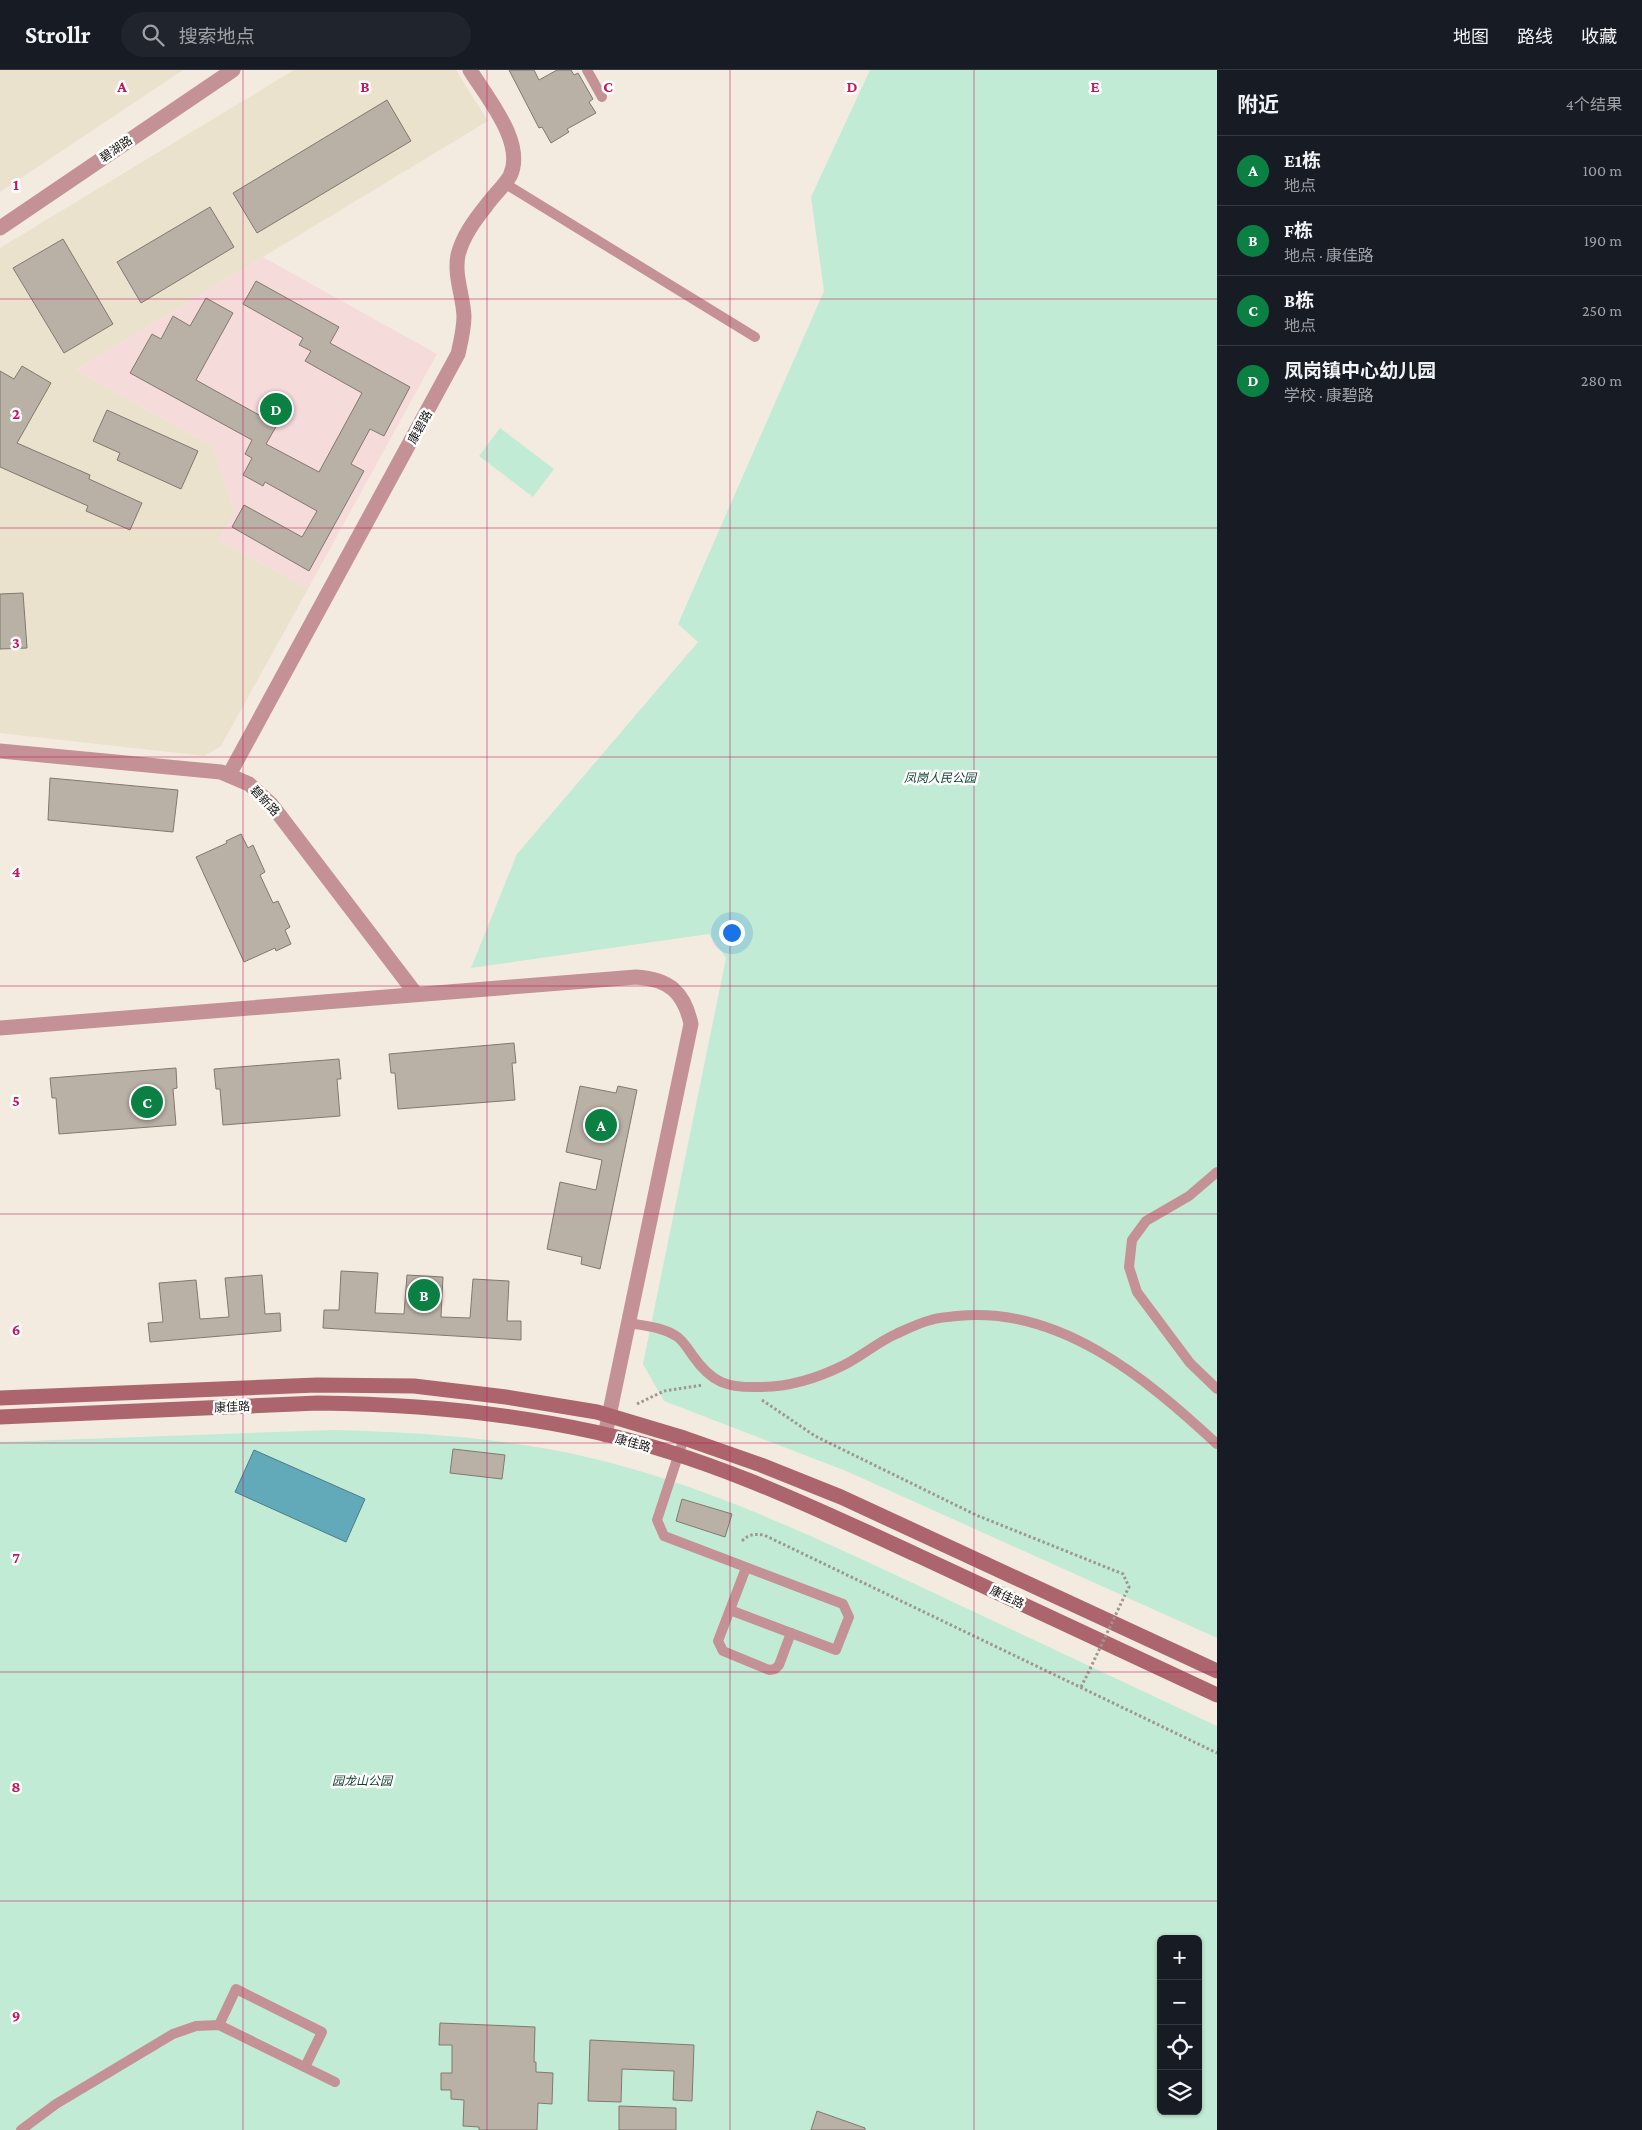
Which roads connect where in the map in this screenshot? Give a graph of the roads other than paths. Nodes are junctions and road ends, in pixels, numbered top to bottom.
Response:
1 (233, 70) edge
2 (470, 70) edge
3 (586, 70) edge
4 (602, 97) dead end
5 (504, 184) junction
6 (0, 228) edge
7 (755, 337) dead end
8 (0, 751) edge
9 (229, 775) junction
10 (416, 994) junction
11 (0, 1028) edge
12 (1217, 1172) edge
13 (629, 1323) junction
14 (1217, 1389) edge
15 (0, 1398) edge
16 (609, 1416) junction
17 (0, 1418) edge
18 (606, 1435) junction
19 (684, 1438) junction
20 (1217, 1444) edge
21 (678, 1456) junction
22 (746, 1568) junction
23 (730, 1610) junction
24 (791, 1633) junction
25 (1217, 1671) edge
26 (1217, 1695) edge
27 (219, 2025) junction
28 (304, 2067) junction
29 (335, 2082) dead end
30 (21, 2130) edge

1 - 6 street, 碧湖路
2 - 5 street, 康碧路
3 - 4 lane
5 - 7 lane
5 - 9 street, 康碧路
8 - 9 street, 碧新路
9 - 10 street, 碧新路
10 - 11 street
10 - 13 street
12 - 14 lane
13 - 16 street
13 - 20 lane
15 - 16 street, 康佳路
16 - 18 street
16 - 19 street, 康佳路
17 - 18 street, 康佳路
18 - 21 street, 康佳路
19 - 21 lane
19 - 25 street, 康佳路
21 - 22 lane
21 - 26 street, 康佳路
22 - 23 lane
22 - 24 lane
23 - 24 lane
23 - 24 lane
27 - 28 lane
27 - 28 lane
27 - 30 lane
28 - 29 lane

